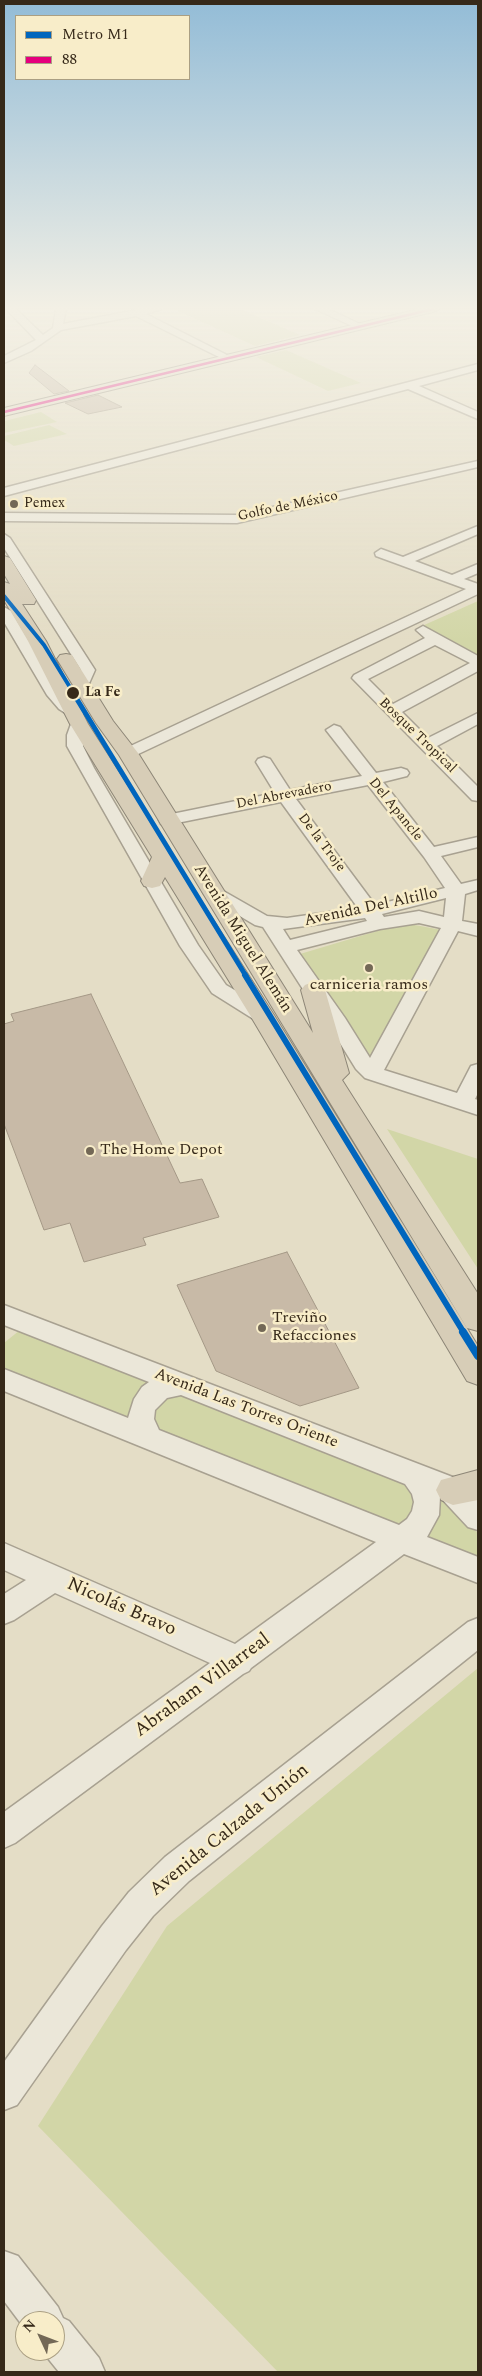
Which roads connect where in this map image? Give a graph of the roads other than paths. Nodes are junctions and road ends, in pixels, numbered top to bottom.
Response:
1 (276, 420) edge
2 (478, 464) edge
3 (466, 474) dead end
4 (478, 478) edge
5 (4, 492) edge
6 (4, 517) edge
7 (478, 530) edge
8 (4, 538) edge
9 (381, 552) dead end
10 (404, 561) junction
11 (478, 568) edge
12 (6, 573) edge
13 (451, 580) junction
14 (478, 589) edge
15 (4, 611) edge
16 (8, 626) edge
17 (422, 629) dead end
18 (435, 639) junction
19 (478, 663) edge
20 (82, 685) junction
21 (391, 711) junction
22 (478, 718) edge
23 (77, 719) junction
24 (334, 730) dead end
25 (427, 745) junction
26 (128, 753) junction
27 (264, 762) dead end
28 (401, 773) dead end
29 (370, 779) junction
30 (286, 796) junction
31 (478, 796) edge
32 (167, 820) junction
33 (478, 842) edge
34 (430, 853) junction
35 (163, 856) junction
36 (152, 881) junction
37 (478, 885) edge
38 (456, 890) junction
39 (212, 892) junction
40 (376, 917) junction
41 (270, 923) junction
42 (453, 924) junction
43 (478, 930) edge
44 (287, 947) junction
45 (313, 990) junction
46 (262, 1015) junction
47 (478, 1071) edge
48 (372, 1073) junction
49 (342, 1099) junction
50 (470, 1106) edge
51 (4, 1315) edge
52 (478, 1319) edge
53 (478, 1372) edge
54 (4, 1380) edge
55 (182, 1384) junction
56 (149, 1438) junction
57 (414, 1474) junction
58 (466, 1488) edge
59 (478, 1518) edge
60 (401, 1540) junction
61 (4, 1556) edge
62 (478, 1570) edge
63 (54, 1578) junction
64 (4, 1610) edge
65 (478, 1632) edge
66 (238, 1661) junction
67 (4, 1832) edge
68 (4, 2092) edge
69 (4, 2270) edge
70 (36, 2311) edge
71 (65, 2348) edge
72 (84, 2372) edge

1 - 5 street
2 - 6 street, Golfo de México
3 - 4 street
7 - 10 street
8 - 20 street
9 - 10 street
10 - 13 street
11 - 13 street
12 - 20 highway, Avenida Miguel Alemán
12 - 23 highway, Avenida Miguel Alemán
13 - 14 street
14 - 26 street
15 - 16 street
16 - 23 street
17 - 18 street
18 - 19 street
18 - 21 street, Bosque Tropical
19 - 21 street
20 - 26 highway, Avenida Miguel Alemán
21 - 25 street, Bosque Tropical
22 - 25 street
23 - 35 highway, Avenida Miguel Alemán
23 - 36 street
24 - 29 street, Del Apancle
25 - 31 street, Bosque Tropical
26 - 32 highway, Avenida Miguel Alemán
27 - 30 street, De la Troje
28 - 29 street, Del Abrevadero
29 - 30 street, Del Abrevadero
29 - 34 street, Del Apancle
30 - 32 street, Del Abrevadero
30 - 40 street, De la Troje
32 - 39 highway, Avenida Miguel Alemán
33 - 34 street
34 - 38 street, Del Apancle
35 - 36 highway
35 - 46 highway, Avenida Miguel Alemán
36 - 46 street
37 - 38 street, Avenida Del Altillo
38 - 40 street, Avenida Del Altillo
38 - 42 street
39 - 41 street, Avenida Del Altillo
39 - 49 highway, Avenida Miguel Alemán
40 - 41 street, Avenida Del Altillo
40 - 42 street
40 - 44 street
41 - 44 street
42 - 43 street
42 - 48 street
44 - 45 street
45 - 48 street
45 - 49 highway
46 - 53 highway, Avenida Miguel Alemán
47 - 50 street
48 - 50 street
49 - 52 highway, Avenida Miguel Alemán
51 - 55 street, Avenida Las Torres Oriente
54 - 56 street
55 - 56 street
55 - 57 street, Avenida Las Torres Oriente
56 - 60 street
57 - 58 street, Avenida Las Torres Oriente
57 - 60 street, Abraham Villarreal
58 - 59 street, Avenida Las Torres Oriente
60 - 62 street
60 - 66 street, Abraham Villarreal
61 - 63 street, Nicolás Bravo
63 - 64 street
63 - 66 street, Nicolás Bravo
65 - 68 street, Avenida Calzada Unión
66 - 67 street, Abraham Villarreal
69 - 70 street
71 - 72 street

